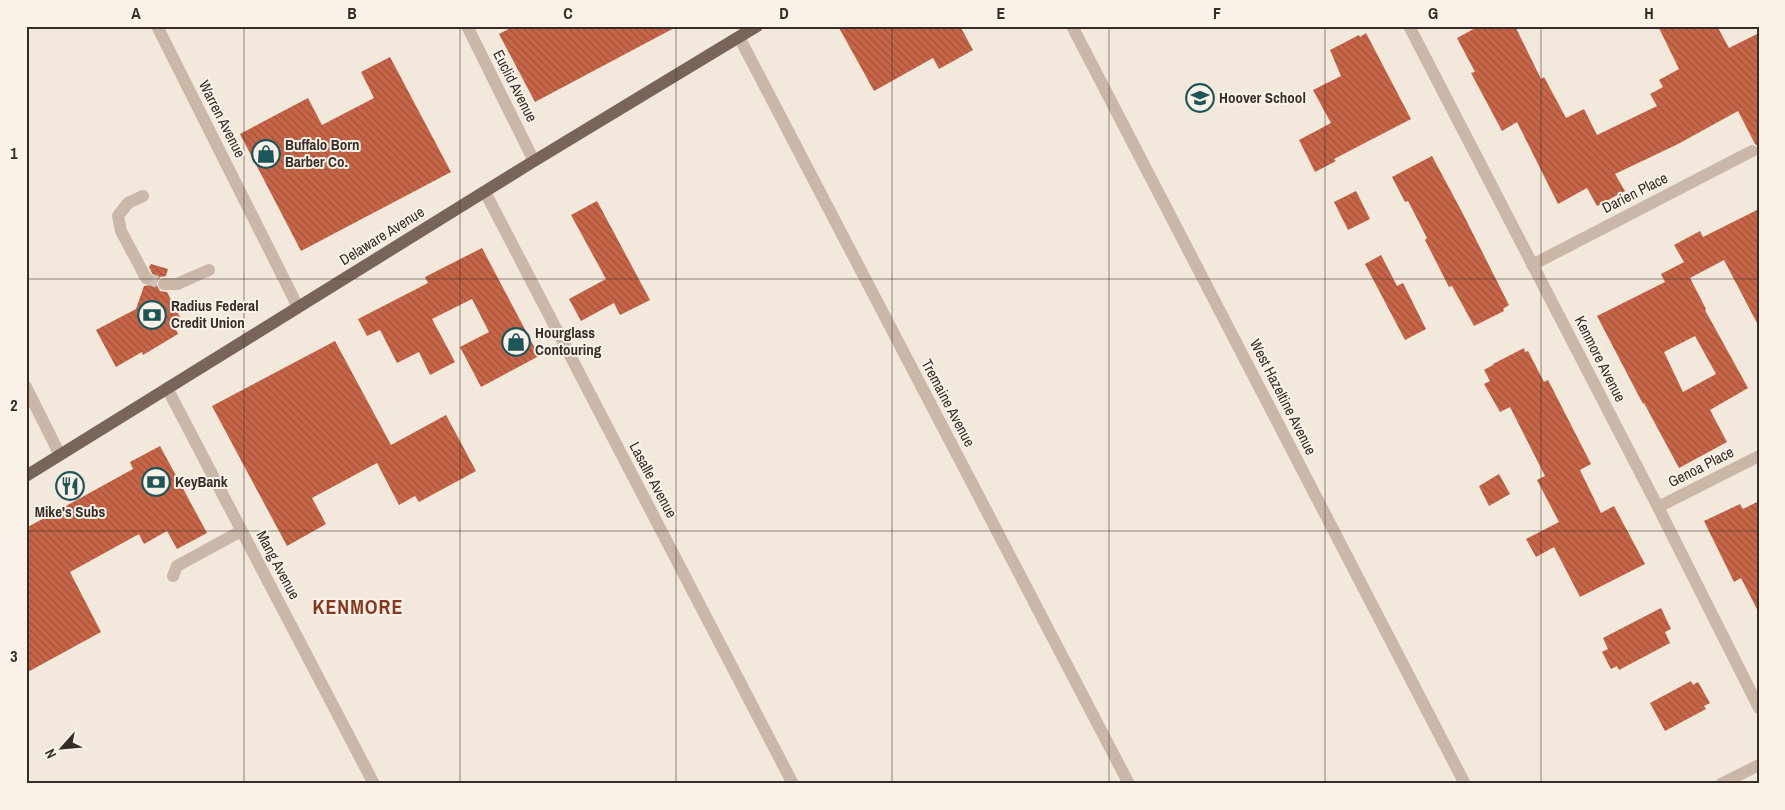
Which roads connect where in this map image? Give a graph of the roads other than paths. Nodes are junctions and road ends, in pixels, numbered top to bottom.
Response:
1 (157, 26) edge
2 (466, 26) edge
3 (757, 26) edge
4 (1072, 26) edge
5 (1409, 26) edge
6 (739, 37) junction
7 (1752, 151) dead end
8 (534, 161) junction
9 (484, 192) junction
10 (143, 196) dead end
11 (1532, 265) junction
12 (209, 270) dead end
13 (146, 278) tunnel mouth
14 (164, 284) tunnel mouth
15 (298, 307) junction
16 (26, 387) edge
17 (167, 388) junction
18 (60, 455) junction
19 (1759, 456) edge
20 (26, 476) edge
21 (1658, 508) junction
22 (241, 531) junction
23 (173, 576) dead end
24 (1759, 708) edge
25 (1759, 765) edge
26 (374, 784) edge
27 (793, 784) edge
28 (1129, 784) edge
29 (1465, 784) edge
30 (1721, 784) edge

1 - 15 street, Warren Avenue
2 - 8 street, Euclid Avenue
3 - 6 main road, Delaware Avenue
4 - 29 street, West Hazeltine Avenue
5 - 11 street, Kenmore Avenue
6 - 8 main road, Delaware Avenue
6 - 28 street, Tremaine Avenue
7 - 11 street, Darien Place
8 - 9 main road, Delaware Avenue
9 - 15 main road, Delaware Avenue
9 - 27 street, Lasalle Avenue
10 - 13 street
11 - 21 street, Kenmore Avenue
12 - 14 street
15 - 17 main road, Delaware Avenue
16 - 18 street
17 - 18 main road, Delaware Avenue
17 - 22 street, Mang Avenue
18 - 20 main road, Delaware Avenue
19 - 21 street, Genoa Place
21 - 24 street, Kenmore Avenue
22 - 23 street
22 - 26 street, Mang Avenue
25 - 30 street

